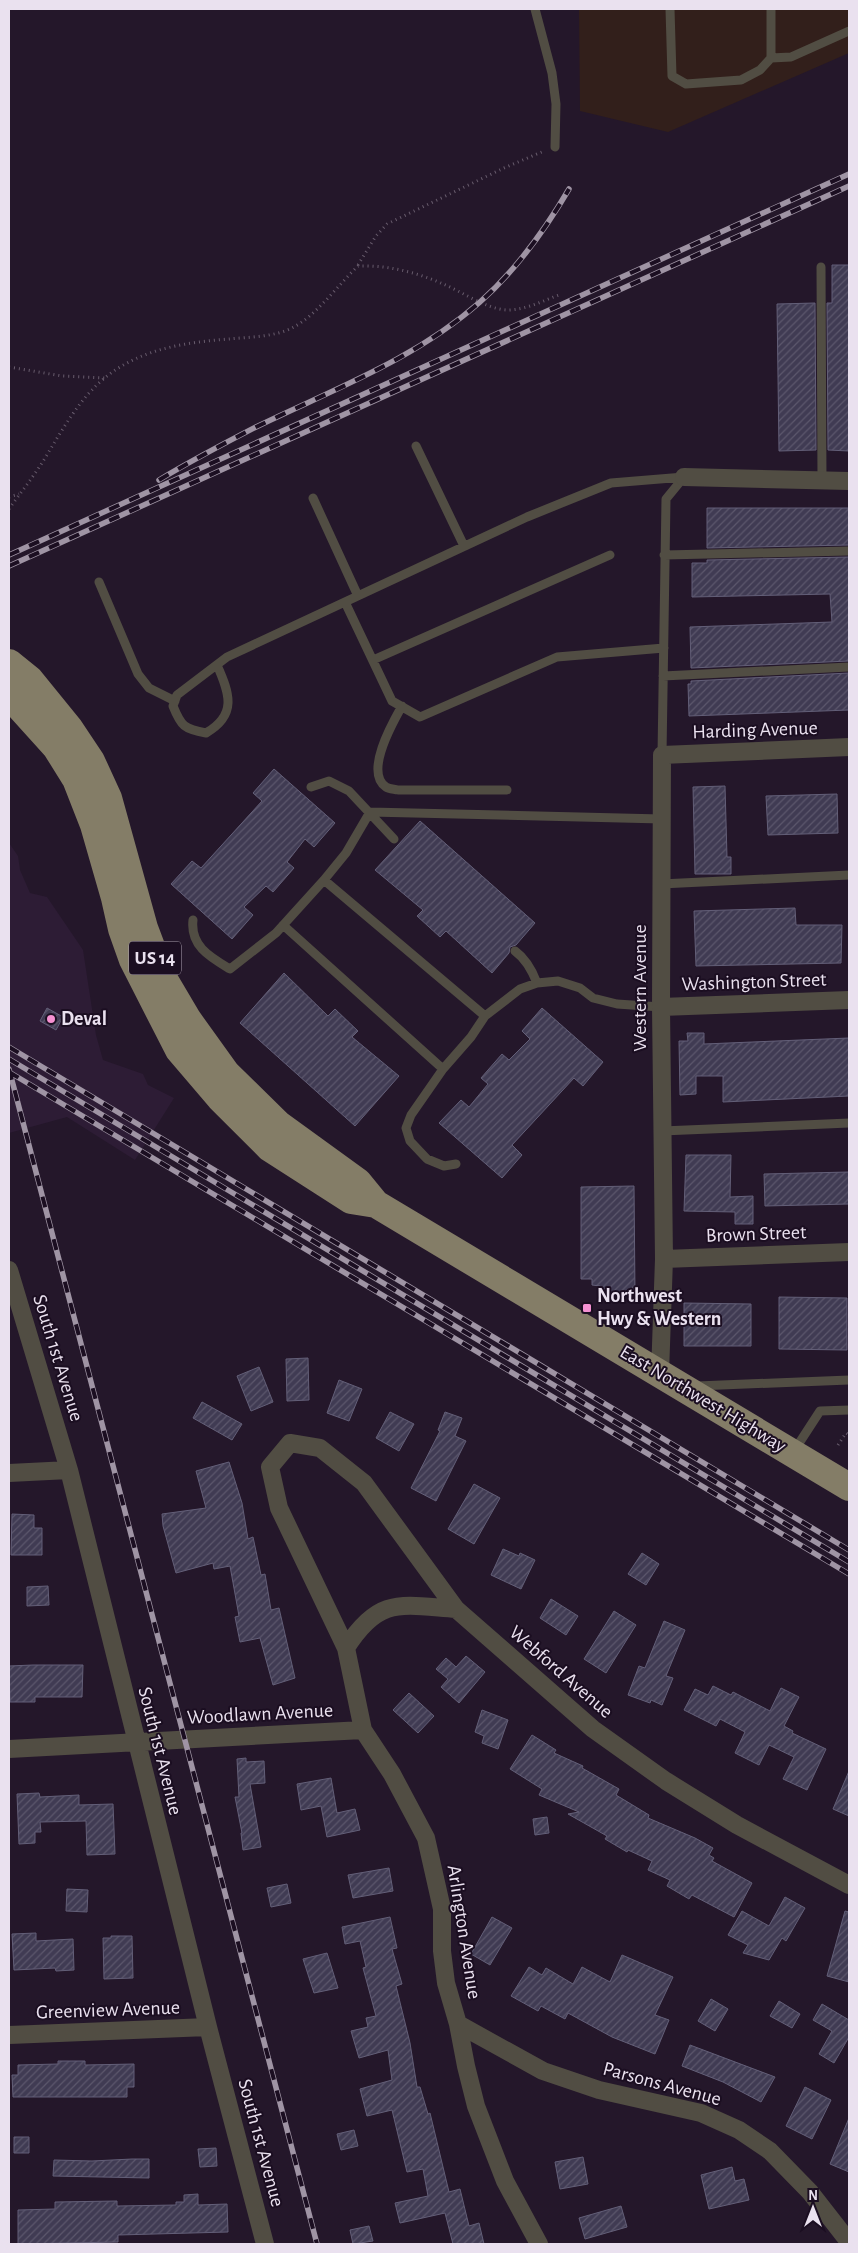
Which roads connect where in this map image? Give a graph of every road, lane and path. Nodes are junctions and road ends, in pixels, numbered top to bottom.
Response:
1 (535, 9) edge
2 (670, 9) edge
3 (771, 9) edge
4 (849, 31) edge
5 (771, 58) junction
6 (554, 147) joint
7 (358, 266) junction
8 (821, 267) dead end
9 (559, 295) dead end
10 (9, 367) edge
11 (105, 378) junction
12 (416, 446) dead end
13 (684, 477) junction
14 (849, 480) edge
15 (822, 481) junction
16 (20, 494) junction
17 (9, 497) edge
18 (313, 498) dead end
19 (9, 509) edge
20 (464, 546) junction
21 (849, 551) edge
22 (610, 555) dead end
23 (664, 555) junction
24 (99, 582) dead end
25 (358, 596) junction
26 (346, 602) junction
27 (664, 648) junction
28 (373, 660) junction
29 (9, 663) edge
30 (217, 665) junction
31 (849, 667) edge
32 (663, 676) junction
33 (9, 695) edge
34 (175, 701) junction
35 (402, 706) junction
36 (849, 747) edge
37 (662, 755) junction
38 (311, 788) dead end
39 (508, 790) dead end
40 (370, 812) junction
41 (662, 819) junction
42 (394, 839) dead end
43 (849, 875) edge
44 (324, 880) junction
45 (661, 884) junction
46 (193, 920) dead end
47 (283, 925) junction
48 (515, 951) dead end
49 (537, 982) junction
50 (849, 1000) edge
51 (661, 1008) junction
52 (485, 1016) junction
53 (443, 1068) junction
54 (849, 1123) edge
55 (662, 1131) junction
56 (456, 1164) dead end
57 (376, 1204) junction
58 (849, 1252) edge
59 (664, 1259) junction
60 (9, 1270) edge
61 (670, 1380) junction
62 (849, 1380) edge
63 (849, 1410) edge
64 (849, 1435) edge
65 (290, 1443) joint
66 (838, 1445) dead end
67 (793, 1453) junction
68 (69, 1470) junction
69 (9, 1473) edge
70 (849, 1487) edge
71 (456, 1608) junction
72 (346, 1648) junction
73 (363, 1730) junction
74 (136, 1741) junction
75 (9, 1749) edge
76 (849, 1885) edge
77 (458, 2024) junction
78 (208, 2027) junction
79 (9, 2035) edge
80 (849, 2242) edge
81 (265, 2244) edge
82 (539, 2244) edge

1 - 6 lane
2 - 5 lane
3 - 5 lane
4 - 5 lane
6 - 7 path
7 - 9 path
7 - 11 path
8 - 15 lane
10 - 11 path
11 - 16 path
12 - 20 lane
13 - 15 street
13 - 20 lane
13 - 23 lane, Western Avenue
14 - 15 street
16 - 17 path
16 - 19 path
18 - 25 lane
20 - 25 lane
21 - 23 lane
22 - 28 lane
23 - 27 lane, Western Avenue
24 - 34 lane
25 - 26 lane
26 - 28 lane
26 - 30 lane
27 - 32 lane, Western Avenue
27 - 35 lane
28 - 35 lane
29 - 57 main road, East Northwest Highway / US 14
30 - 34 lane
30 - 34 lane
31 - 32 lane
32 - 37 lane, Western Avenue
33 - 57 main road, East Northwest Highway / US 14
35 - 39 lane
36 - 37 street, Harding Avenue
37 - 41 street, Western Avenue
38 - 40 lane
40 - 41 lane
40 - 42 lane
40 - 44 lane
41 - 45 street, Western Avenue
43 - 45 lane
44 - 47 lane
44 - 52 lane
45 - 51 street, Western Avenue
46 - 47 lane
47 - 53 lane
48 - 49 lane
49 - 51 lane
49 - 52 lane
50 - 51 street, Washington Street
51 - 55 street, Western Avenue
52 - 53 lane
53 - 56 lane
54 - 55 lane
55 - 59 street, Western Avenue
57 - 61 main road, East Northwest Highway / US 14
58 - 59 street, Brown Street
59 - 61 street, Western Avenue
60 - 68 street, South 1st Avenue
61 - 62 lane
61 - 67 main road, East Northwest Highway / US 14
63 - 67 lane
64 - 66 path
65 - 71 street, Webford Avenue
65 - 72 street, Arlington Avenue
67 - 70 main road, East Northwest Highway / US 14
68 - 69 street
68 - 74 street, South 1st Avenue
71 - 72 street
71 - 76 street, Webford Avenue
72 - 73 street, Arlington Avenue
73 - 74 street, Woodlawn Avenue
73 - 77 street, Arlington Avenue
74 - 75 street, Woodlawn Avenue
74 - 78 street, South 1st Avenue
77 - 80 street, Parsons Avenue
77 - 82 street, Arlington Avenue
78 - 79 street, Greenview Avenue
78 - 81 street, South 1st Avenue

